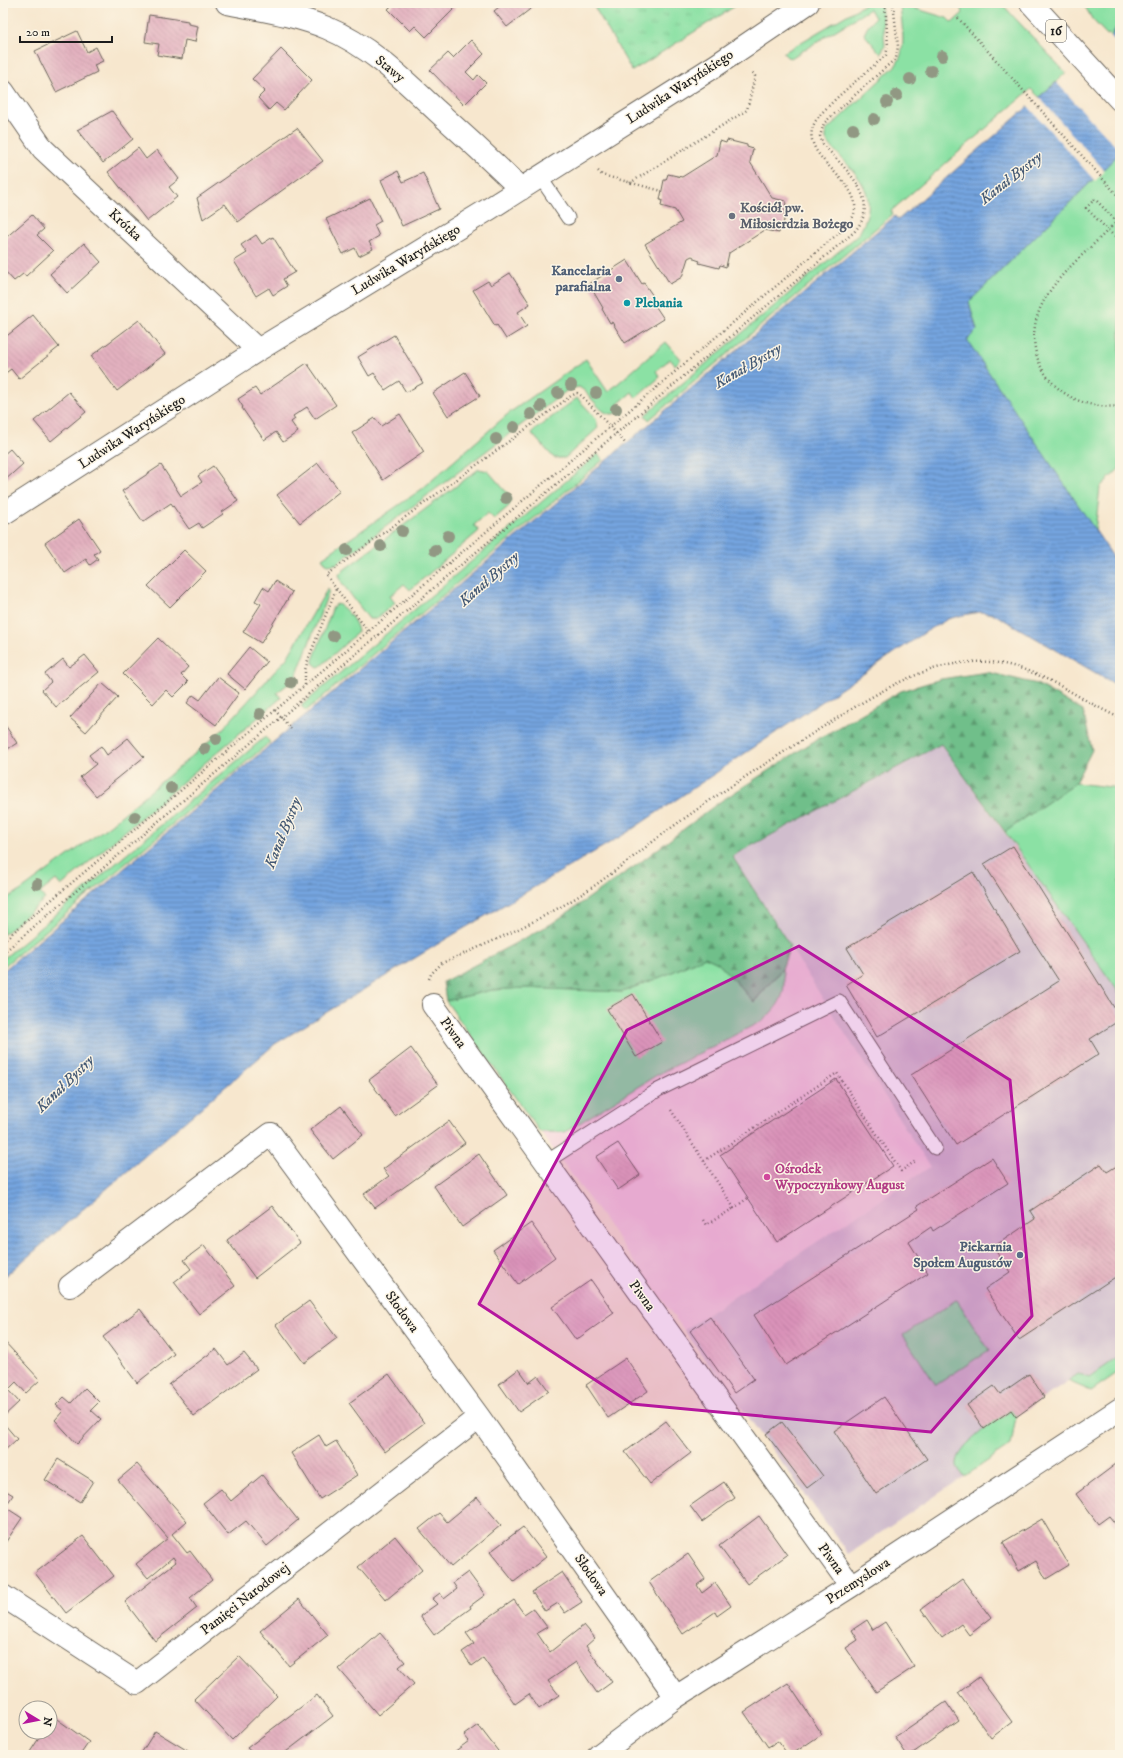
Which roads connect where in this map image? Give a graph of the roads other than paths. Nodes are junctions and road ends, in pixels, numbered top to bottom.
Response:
1 (227, 3) edge
2 (808, 3) edge
3 (1031, 3) edge
4 (3, 91) edge
5 (1120, 100) edge
6 (540, 177) junction
7 (521, 189) junction
8 (568, 218) dead end
9 (258, 350) junction
10 (3, 514) edge
11 (433, 1005) road end
12 (935, 1148) road end
13 (546, 1162) junction
14 (70, 1286) dead end
15 (1120, 1409) edge
16 (479, 1417) junction
17 (851, 1586) junction
18 (3, 1596) edge
19 (676, 1696) junction
20 (598, 1755) edge

1 - 7 street, Stawy
2 - 6 street, Ludwika Waryńskiego
3 - 5 street, 16
4 - 9 street, Krótka
6 - 7 street, Ludwika Waryńskiego
6 - 8 lane
7 - 9 street, Ludwika Waryńskiego
9 - 10 street, Ludwika Waryńskiego
11 - 13 street, Piwna
12 - 13 lane
13 - 17 street, Piwna
14 - 16 street, Słodowa
15 - 17 street, Przemysłowa
16 - 18 street, Pamięci Narodowej
16 - 19 street, Słodowa
17 - 19 street, Przemysłowa
19 - 20 street, Przemysłowa

